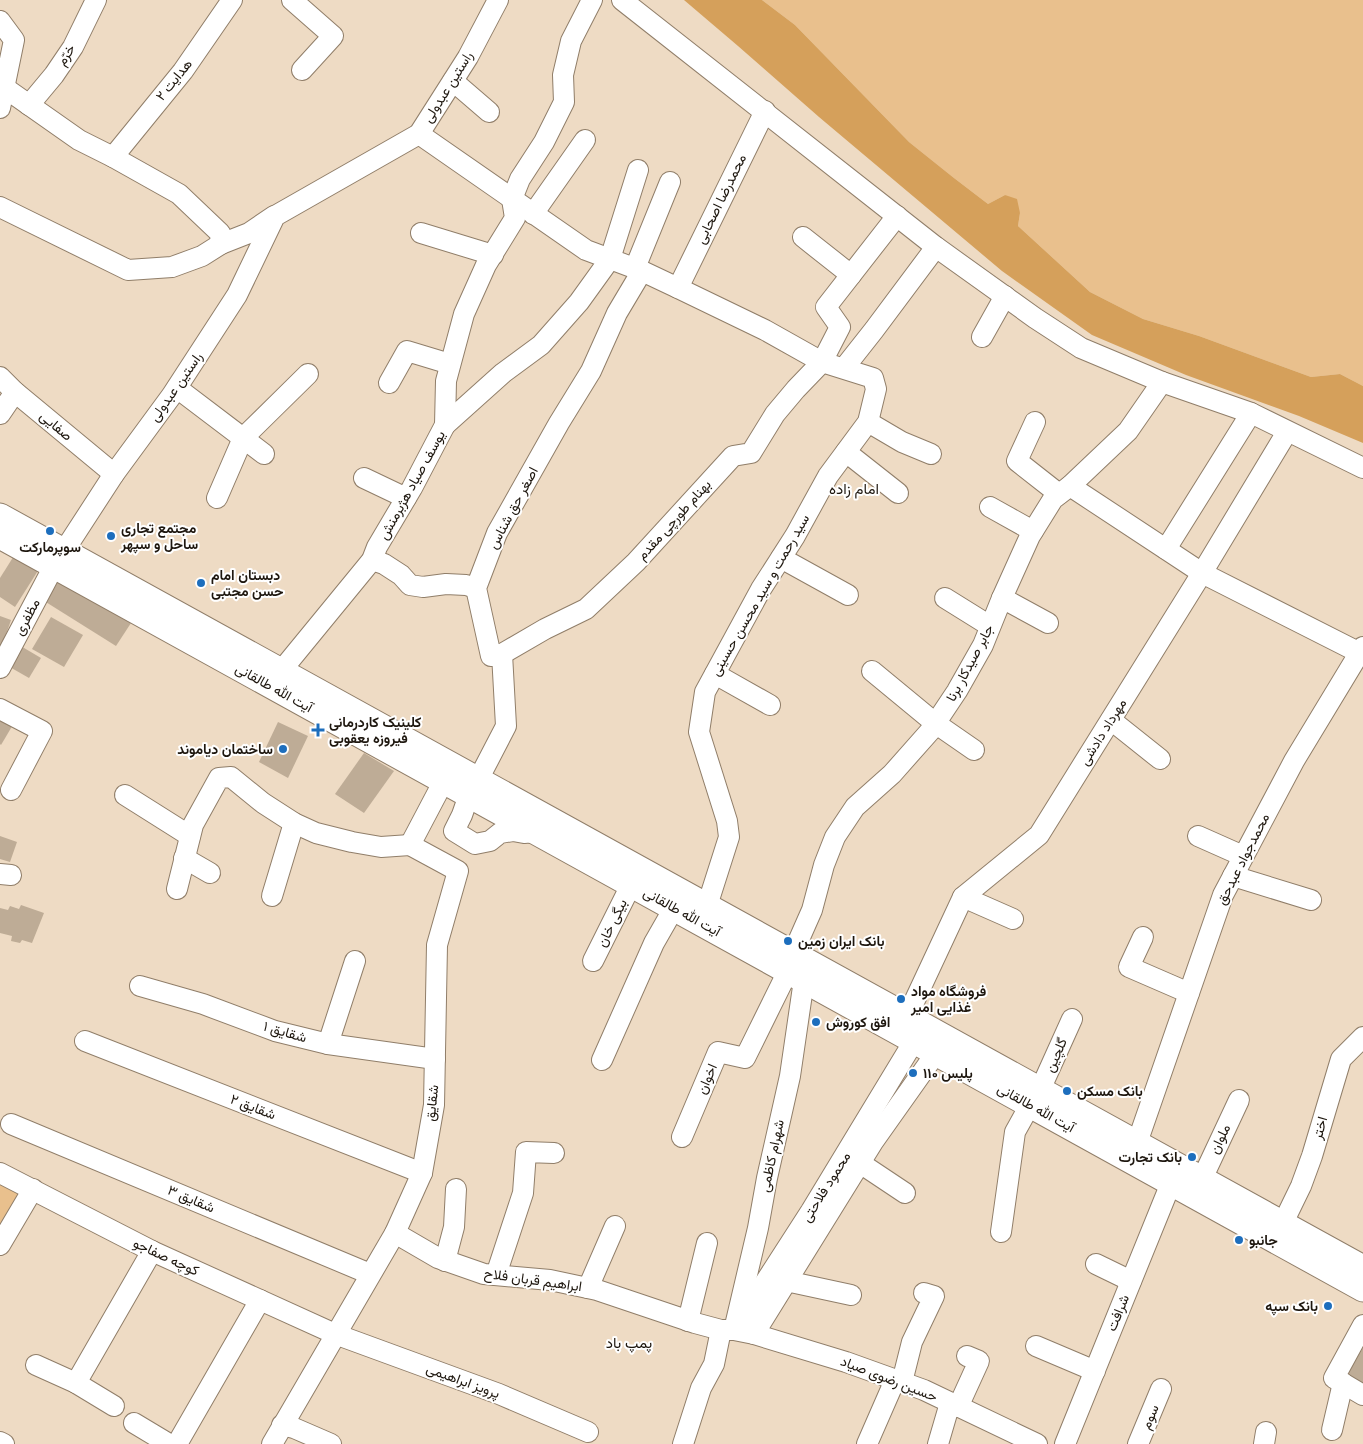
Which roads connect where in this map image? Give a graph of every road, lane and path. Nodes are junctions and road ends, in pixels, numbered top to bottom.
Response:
1 (96, 0) edge
2 (232, 0) edge
3 (292, 0) edge
4 (498, 0) edge
5 (592, 0) edge
6 (622, 0) edge
7 (0, 21) edge
8 (302, 70) dead end
9 (452, 81) junction
10 (5, 88) junction
11 (29, 105) junction
12 (0, 108) edge
13 (765, 111) junction
14 (489, 112) dead end
15 (419, 134) junction
16 (585, 140) dead end
17 (114, 157) junction
18 (638, 170) dead end
19 (670, 182) dead end
20 (512, 199) junction
21 (0, 207) edge
22 (533, 214) junction
23 (275, 216) junction
24 (897, 216) junction
25 (421, 233) dead end
26 (803, 236) dead end
27 (221, 244) junction
28 (936, 246) junction
29 (493, 255) junction
30 (610, 259) junction
31 (638, 269) junction
32 (851, 275) junction
33 (678, 288) junction
34 (1005, 296) junction
35 (982, 337) dead end
36 (822, 362) junction
37 (450, 364) junction
38 (844, 368) junction
39 (308, 374) dead end
40 (0, 377) edge
41 (1162, 382) junction
42 (389, 383) dead end
43 (177, 388) junction
44 (15, 392) junction
45 (1251, 413) junction
46 (0, 414) edge
47 (868, 422) junction
48 (1036, 422) dead end
49 (445, 425) junction
50 (1287, 432) junction
51 (243, 438) junction
52 (846, 452) junction
53 (264, 454) dead end
54 (931, 454) dead end
55 (1363, 468) edge
56 (114, 474) junction
57 (364, 478) dead end
58 (1065, 490) junction
59 (898, 493) dead end
60 (217, 498) dead end
61 (406, 498) junction
62 (990, 507) dead end
63 (0, 516) edge
64 (1033, 532) junction
65 (0, 536) edge
66 (1166, 549) junction
67 (781, 558) junction
68 (59, 559) junction
69 (372, 560) junction
70 (1202, 573) junction
71 (476, 588) junction
72 (848, 595) dead end
73 (945, 598) dead end
74 (1002, 598) junction
75 (1048, 622) dead end
76 (990, 626) junction
77 (502, 654) junction
78 (1361, 654) edge
79 (0, 668) edge
80 (281, 671) junction
81 (872, 671) dead end
82 (715, 674) junction
83 (770, 705) dead end
84 (0, 709) edge
85 (1110, 720) junction
86 (935, 724) junction
87 (974, 750) dead end
88 (1160, 759) dead end
89 (448, 773) junction
90 (474, 788) junction
91 (11, 790) dead end
92 (125, 795) dead end
93 (294, 823) junction
94 (536, 832) junction
95 (190, 836) junction
96 (1198, 836) dead end
97 (410, 845) junction
98 (1243, 856) junction
99 (184, 858) junction
100 (210, 873) dead end
101 (1233, 876) junction
102 (631, 885) junction
103 (177, 889) dead end
104 (272, 896) dead end
105 (964, 897) junction
106 (1311, 900) dead end
107 (707, 906) junction
108 (674, 908) junction
109 (1013, 919) dead end
110 (1143, 937) dead end
111 (355, 961) dead end
112 (594, 961) dead end
113 (795, 968) junction
114 (140, 986) dead end
115 (1189, 993) junction
116 (1072, 1019) dead end
117 (915, 1028) junction
118 (1363, 1037) edge
119 (85, 1041) dead end
120 (328, 1044) junction
121 (936, 1053) junction
122 (435, 1059) junction
123 (602, 1060) dead end
124 (1035, 1098) junction
125 (1239, 1100) dead end
126 (11, 1124) dead end
127 (682, 1137) dead end
128 (866, 1138) junction
129 (1137, 1143) junction
130 (554, 1153) dead end
131 (860, 1163) junction
132 (0, 1173) edge
133 (422, 1173) junction
134 (1202, 1179) junction
135 (1171, 1183) junction
136 (33, 1189) junction
137 (456, 1189) dead end
138 (905, 1193) dead end
139 (818, 1214) junction
140 (1282, 1223) junction
141 (615, 1226) dead end
142 (1001, 1232) dead end
143 (395, 1233) junction
144 (707, 1243) dead end
145 (0, 1245) edge
146 (152, 1251) junction
147 (445, 1260) junction
148 (1096, 1264) dead end
149 (1363, 1268) edge
150 (370, 1274) junction
151 (496, 1275) junction
152 (786, 1281) junction
153 (1131, 1281) junction
154 (588, 1288) junction
155 (1363, 1289) edge
156 (924, 1293) dead end
157 (851, 1295) dead end
158 (260, 1300) junction
159 (688, 1321) junction
160 (1363, 1324) edge
161 (736, 1332) junction
162 (335, 1334) junction
163 (1036, 1346) dead end
164 (968, 1356) dead end
165 (36, 1365) dead end
166 (1094, 1371) junction
167 (898, 1381) junction
168 (76, 1383) junction
169 (1343, 1383) junction
170 (1161, 1389) dead end
171 (1363, 1395) edge
172 (954, 1405) junction
173 (114, 1406) dead end
174 (134, 1423) dead end
175 (282, 1425) junction
176 (1332, 1430) dead end
177 (588, 1432) dead end
178 (0, 1442) edge
179 (4, 1444) edge
180 (169, 1444) edge
181 (177, 1444) edge
182 (272, 1444) edge
183 (331, 1444) edge
184 (683, 1444) edge
185 (867, 1444) edge
186 (938, 1444) edge
187 (1037, 1444) edge
188 (1065, 1444) edge
189 (1138, 1444) edge

1 - 11 street, خرّم
2 - 17 street, هدایت ۲
3 - 8 street
4 - 9 street, راستین عبدولی
5 - 20 street, یوسف صیاد هژبرمنش
6 - 13 street
7 - 10 street
9 - 14 street
9 - 15 street, راستین عبدولی
10 - 11 street
10 - 12 street
11 - 17 street
13 - 24 street
13 - 33 street, محمدرضا اصحابی
15 - 20 street, سید رحمت و سید محسن حسینی
15 - 23 street, راستین عبدولی
16 - 22 street
17 - 27 street
18 - 30 street
19 - 31 street, اصغر حق شناس
20 - 22 street, سید رحمت و سید محسن حسینی
20 - 29 street, یوسف صیاد هژبرمنش
21 - 27 street, راستین عبدولی
22 - 30 street, سید رحمت و سید محسن حسینی
23 - 27 street, راستین عبدولی
23 - 43 street, راستین عبدولی
24 - 28 street
24 - 32 street
25 - 29 street
26 - 32 street
28 - 34 street
28 - 38 street
29 - 37 street, یوسف صیاد هژبرمنش
30 - 31 street, سید رحمت و سید محسن حسینی
30 - 49 street
31 - 33 street, سید رحمت و سید محسن حسینی
31 - 71 street, اصغر حق شناس
32 - 36 street
33 - 36 street, سید رحمت و سید محسن حسینی
34 - 35 street
34 - 41 street
36 - 38 street, سید رحمت و سید محسن حسینی
36 - 77 street, بهنام طورچی مقدم
37 - 42 street
37 - 49 street, یوسف صیاد هژبرمنش
38 - 47 street, سید رحمت و سید محسن حسینی
39 - 51 street
40 - 44 street, صفایی
41 - 45 street
41 - 58 street, جابر صیدکار برنا
43 - 51 street
43 - 56 street, راستین عبدولی
44 - 46 street
44 - 56 street, صفایی
45 - 50 street
45 - 66 street
47 - 52 street, سید رحمت و سید محسن حسینی
47 - 54 street
48 - 58 street
49 - 61 street, یوسف صیاد هژبرمنش
50 - 55 street
50 - 70 street, مهرداد دادشی
51 - 53 street
51 - 60 street
52 - 59 street
52 - 67 street, سید رحمت و سید محسن حسینی
56 - 68 street, راستین عبدولی
57 - 61 street
58 - 64 street, جابر صیدکار برنا
58 - 66 street
61 - 69 street, یوسف صیاد هژبرمنش
62 - 64 street
63 - 68 main road, آیت الله طالقانی
64 - 74 street, جابر صیدکار برنا
65 - 68 main road, آیت الله طالقانی
66 - 70 street
67 - 72 street
67 - 82 street, سید رحمت و سید محسن حسینی
68 - 79 street, مظفری
68 - 80 main road, آیت الله طالقانی
68 - 89 main road, آیت الله طالقانی
69 - 71 street
69 - 80 street, یوسف صیاد هژبرمنش
70 - 78 street
70 - 85 street, مهرداد دادشی
71 - 77 street
73 - 76 street
74 - 75 street
74 - 76 street, جابر صیدکار برنا
76 - 86 street, جابر صیدکار برنا
77 - 90 street
78 - 98 street, محمدجواد عبدحق
80 - 89 main road, آیت الله طالقانی
81 - 86 street
82 - 83 street
82 - 107 street, سید رحمت و سید محسن حسینی
84 - 91 street
85 - 88 street
85 - 105 street, مهرداد دادشی
86 - 87 street
86 - 113 street, جابر صیدکار برنا
89 - 90 main road, آیت الله طالقانی
89 - 97 street
90 - 94 main road, آیت الله طالقانی
90 - 94 street
90 - 107 main road, آیت الله طالقانی
92 - 95 street
93 - 95 street
93 - 97 street
93 - 104 street
94 - 102 main road, آیت الله طالقانی
95 - 99 street
96 - 98 street
97 - 122 street, شقایق
98 - 101 street, محمدجواد عبدحق
99 - 100 street
99 - 103 street
101 - 106 street
101 - 115 street, محمدجواد عبدحق
102 - 108 main road, آیت الله طالقانی
102 - 112 street, بیگی خان
105 - 109 street
105 - 117 street, مهرداد دادشی
107 - 113 main road, آیت الله طالقانی
108 - 113 main road, آیت الله طالقانی
108 - 123 street
110 - 115 street
111 - 120 street
113 - 117 main road, آیت الله طالقانی
113 - 127 street, اخوان
113 - 161 street, شهرام کاظمی
114 - 120 street, شقایق ۱
115 - 129 street, محمدجواد عبدحق
116 - 124 street, گلچین
117 - 121 main road, آیت الله طالقانی
117 - 124 main road, آیت الله طالقانی
117 - 128 street, محمود فلاحتی
118 - 140 street, اختر
119 - 133 street, شقایق ۲
120 - 122 street, شقایق ۱
121 - 124 main road, آیت الله طالقانی
121 - 128 street, محمود فلاحتی
122 - 133 street, شقایق
124 - 129 main road, آیت الله طالقانی
124 - 135 main road, آیت الله طالقانی
124 - 142 street, گلچین
125 - 134 street, ملوان
126 - 150 street, شقایق ۳
128 - 131 street, محمود فلاحتی
128 - 139 street, محمود فلاحتی
129 - 134 main road, آیت الله طالقانی
130 - 151 street
131 - 138 street
131 - 139 street, محمود فلاحتی
132 - 136 street, کوچه صفاجو
133 - 143 street, شقایق
134 - 140 main road, آیت الله طالقانی
135 - 153 street, شرافت
135 - 155 main road, آیت الله طالقانی
136 - 145 street
136 - 146 street, کوچه صفاجو
137 - 147 street
139 - 152 street, محمود فلاحتی
139 - 161 street, محمود فلاحتی
140 - 149 main road, آیت الله طالقانی
141 - 154 street
143 - 147 street, ابراهیم قربان فلاح
143 - 150 street, شقایق
144 - 159 street
146 - 158 street, کوچه صفاجو
146 - 168 street
147 - 151 street, ابراهیم قربان فلاح
148 - 153 street
150 - 162 street, شقایق
151 - 154 street, ابراهیم قربان فلاح
152 - 157 street
152 - 161 street, محمود فلاحتی
153 - 166 street, شرافت
154 - 159 street, ابراهیم قربان فلاح
156 - 167 street
158 - 162 street, کوچه صفاجو
158 - 181 street
159 - 161 street, ابراهیم قربان فلاح
160 - 169 street
161 - 167 street, حسین رضوی صیاد
161 - 184 street, شهرام کاظمی
162 - 175 street, شقایق
162 - 177 street, پرویز ابراهیمی
163 - 166 street
164 - 172 street
165 - 168 street
166 - 188 street, شرافت
167 - 172 street, حسین رضوی صیاد
167 - 185 street
168 - 173 street
169 - 171 street
169 - 176 street
170 - 189 street, سوم
172 - 186 street
172 - 187 street, حسین رضوی صیاد
174 - 180 street
175 - 182 street, شقایق
175 - 183 street
178 - 179 street

